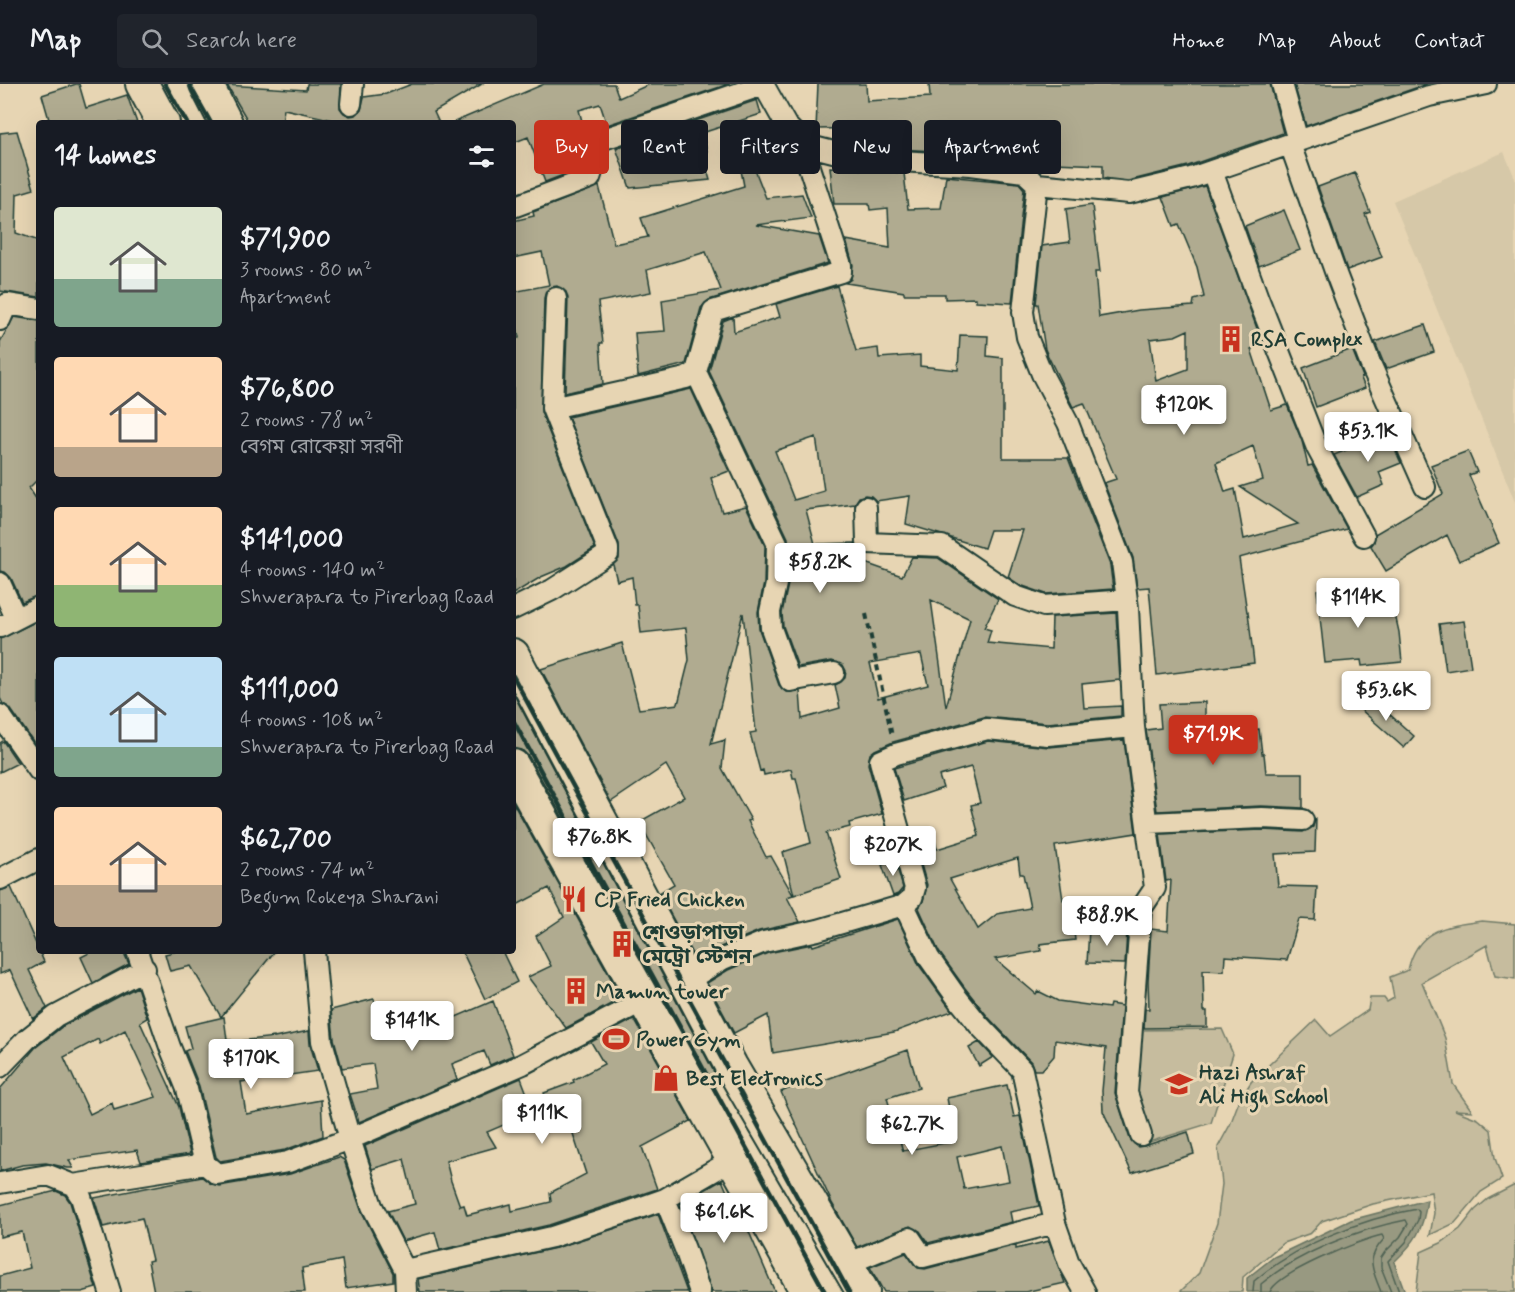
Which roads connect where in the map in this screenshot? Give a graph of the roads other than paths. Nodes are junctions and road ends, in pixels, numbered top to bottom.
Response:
1 (142, 84) edge
2 (206, 84) edge
3 (353, 84) edge
4 (763, 84) edge
5 (1282, 84) edge
6 (1485, 84) edge
7 (351, 105) dead end
8 (161, 120) edge
9 (224, 120) edge
10 (783, 120) edge
11 (1294, 142) junction
12 (820, 148) edge
13 (1212, 171) junction
14 (811, 174) edge
15 (1037, 184) junction
16 (516, 206) edge
17 (556, 298) dead end
18 (36, 309) edge
19 (0, 320) edge
20 (696, 372) junction
21 (552, 408) junction
22 (1425, 487) dead end
23 (866, 507) dead end
24 (1364, 536) dead end
25 (0, 583) edge
26 (1127, 600) junction
27 (516, 608) edge
28 (36, 609) edge
29 (8, 623) edge
30 (516, 661) edge
31 (834, 673) dead end
32 (2, 723) edge
33 (1134, 727) junction
34 (36, 767) edge
35 (518, 784) edge
36 (1303, 820) dead end
37 (1148, 823) junction
38 (36, 861) edge
39 (0, 879) edge
40 (903, 905) junction
41 (314, 954) edge
42 (141, 960) edge
43 (687, 981) junction
44 (645, 1000) junction
45 (0, 1067) edge
46 (1141, 1136) dead end
47 (350, 1139) junction
48 (734, 1159) junction
49 (205, 1164) junction
50 (0, 1183) edge
51 (73, 1185) junction
52 (665, 1199) junction
53 (1055, 1223) junction
54 (848, 1264) junction
55 (405, 1270) junction
56 (110, 1292) edge
57 (406, 1292) edge
58 (700, 1292) edge
59 (807, 1292) edge
60 (862, 1292) edge
61 (1085, 1292) edge

1 - 8 main road
2 - 9 main road
3 - 7 street
4 - 10 street
4 - 16 street
5 - 11 street
6 - 11 street
11 - 13 street
11 - 22 street
12 - 15 street
13 - 15 street
13 - 24 street
14 - 20 street
15 - 26 street
17 - 21 street
18 - 19 street
20 - 21 street
20 - 31 street
21 - 27 street
23 - 26 street
25 - 29 street
26 - 33 street
28 - 29 street
30 - 43 main road
32 - 34 street
33 - 37 street
33 - 40 street
35 - 44 main road
36 - 37 street
37 - 46 street
38 - 39 street
40 - 43 street
40 - 53 street
41 - 47 street
42 - 45 street
42 - 49 street
43 - 54 main road
44 - 47 street
44 - 48 main road
47 - 49 street
47 - 55 street
48 - 52 street
48 - 59 main road
49 - 51 street
50 - 51 street
51 - 56 street
52 - 55 street
52 - 58 street
53 - 54 street
53 - 61 street
54 - 60 main road
55 - 57 street

